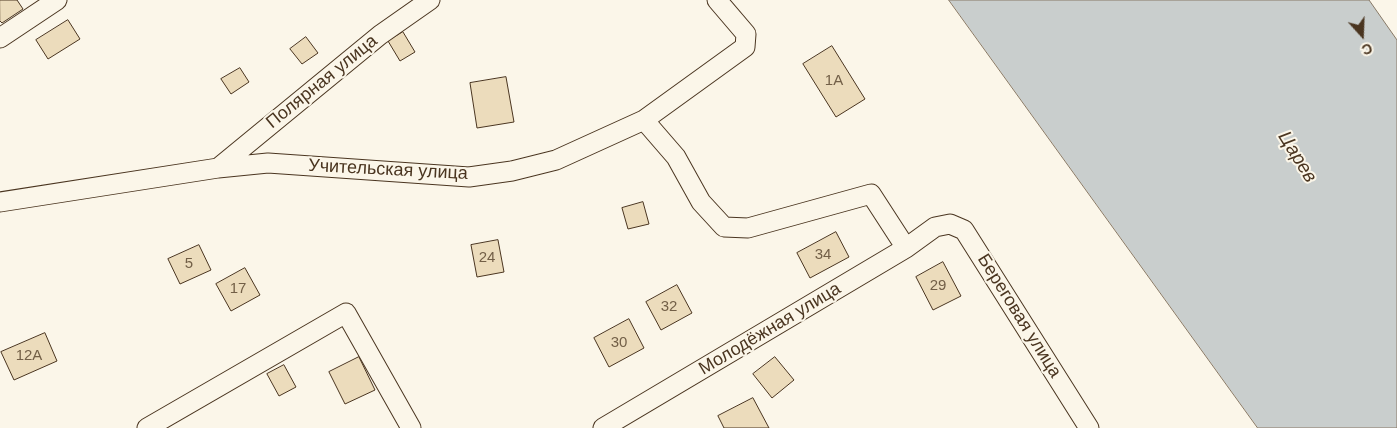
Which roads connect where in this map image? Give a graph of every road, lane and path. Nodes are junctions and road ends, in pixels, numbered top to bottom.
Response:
1 (57, 0) edge
2 (430, 0) edge
3 (716, 0) edge
4 (0, 38) edge
5 (644, 120) junction
6 (218, 168) junction
7 (0, 202) edge
8 (935, 227) joint
9 (906, 248) junction
10 (147, 428) edge
11 (411, 428) edge
12 (603, 428) edge
13 (1089, 428) edge

1 - 4 street
2 - 6 street, Полярная улица
3 - 5 street, Учительская улица
5 - 6 street, Учительская улица
5 - 9 street
6 - 7 street, Учительская улица
8 - 9 street, Молодёжная улица
8 - 13 street, Береговая улица
9 - 12 street, Молодёжная улица
10 - 11 street

